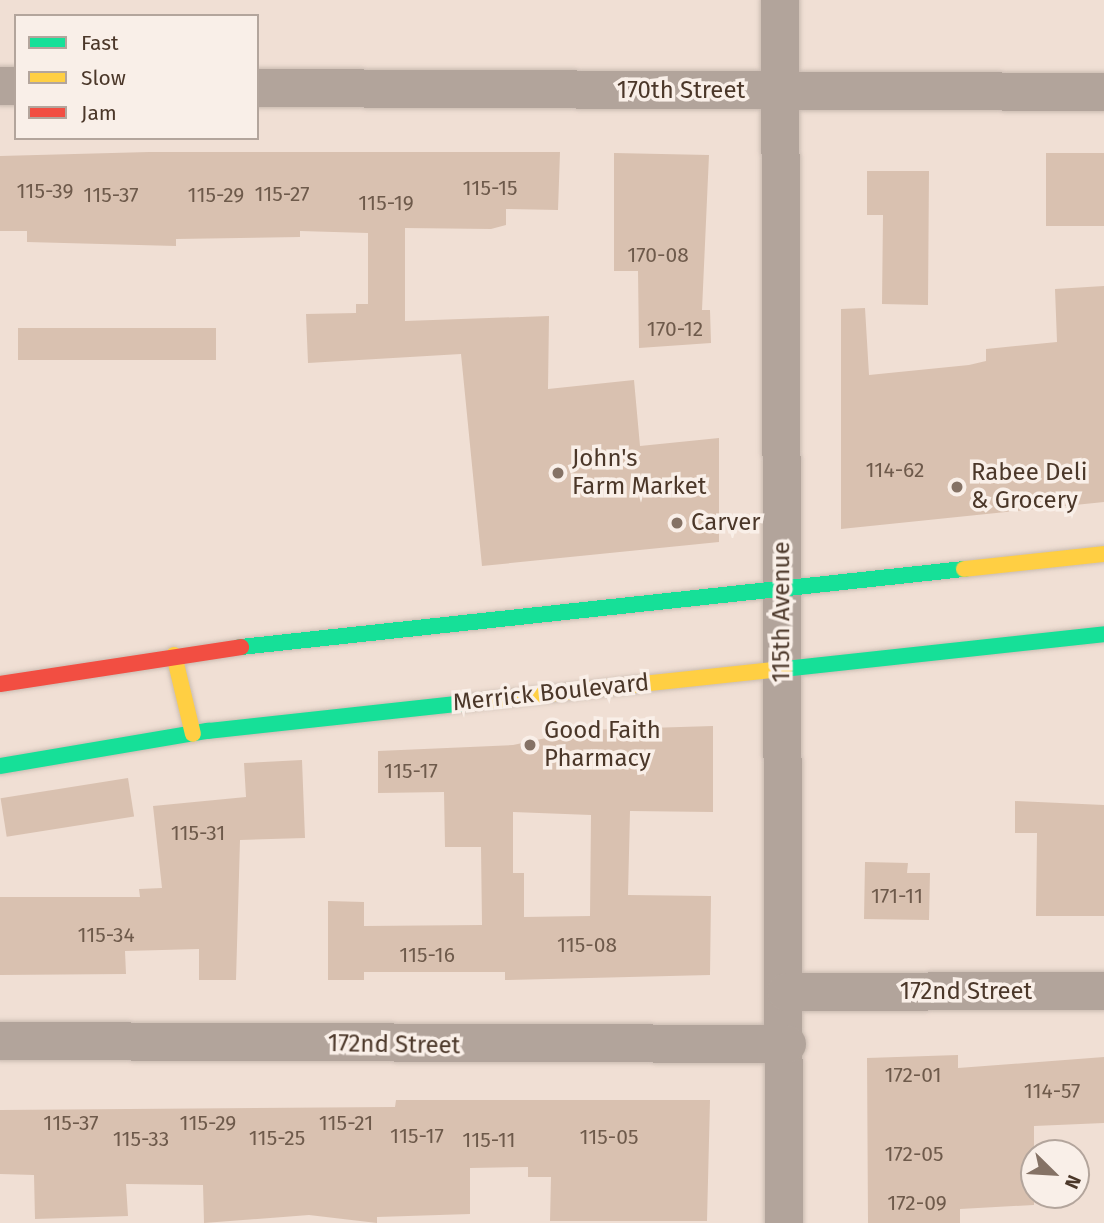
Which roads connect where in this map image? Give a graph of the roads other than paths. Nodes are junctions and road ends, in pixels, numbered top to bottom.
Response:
1 (780, 0) edge
2 (259, 88) edge
3 (780, 91) junction
4 (1104, 92) edge
5 (1104, 554) edge
6 (782, 586) junction
7 (1104, 634) edge
8 (174, 655) junction
9 (782, 668) junction
10 (0, 684) edge
11 (193, 734) junction
12 (0, 766) edge
13 (1104, 991) edge
14 (786, 992) junction
15 (0, 1041) edge
16 (787, 1044) junction
17 (784, 1223) edge

1 - 3 street, 115th Avenue
2 - 3 street, 170th Street
3 - 4 street, 170th Street
3 - 6 street, 115th Avenue
5 - 6 main road
6 - 8 main road
6 - 9 street, 115th Avenue
7 - 9 main road, Merrick Boulevard
8 - 10 main road
8 - 11 main road
9 - 11 main road, Merrick Boulevard
9 - 14 street, 115th Avenue
11 - 12 main road, Merrick Boulevard
13 - 14 street, 172nd Street
14 - 16 street, 115th Avenue
15 - 16 street, 172nd Street
16 - 17 street, 115th Avenue

